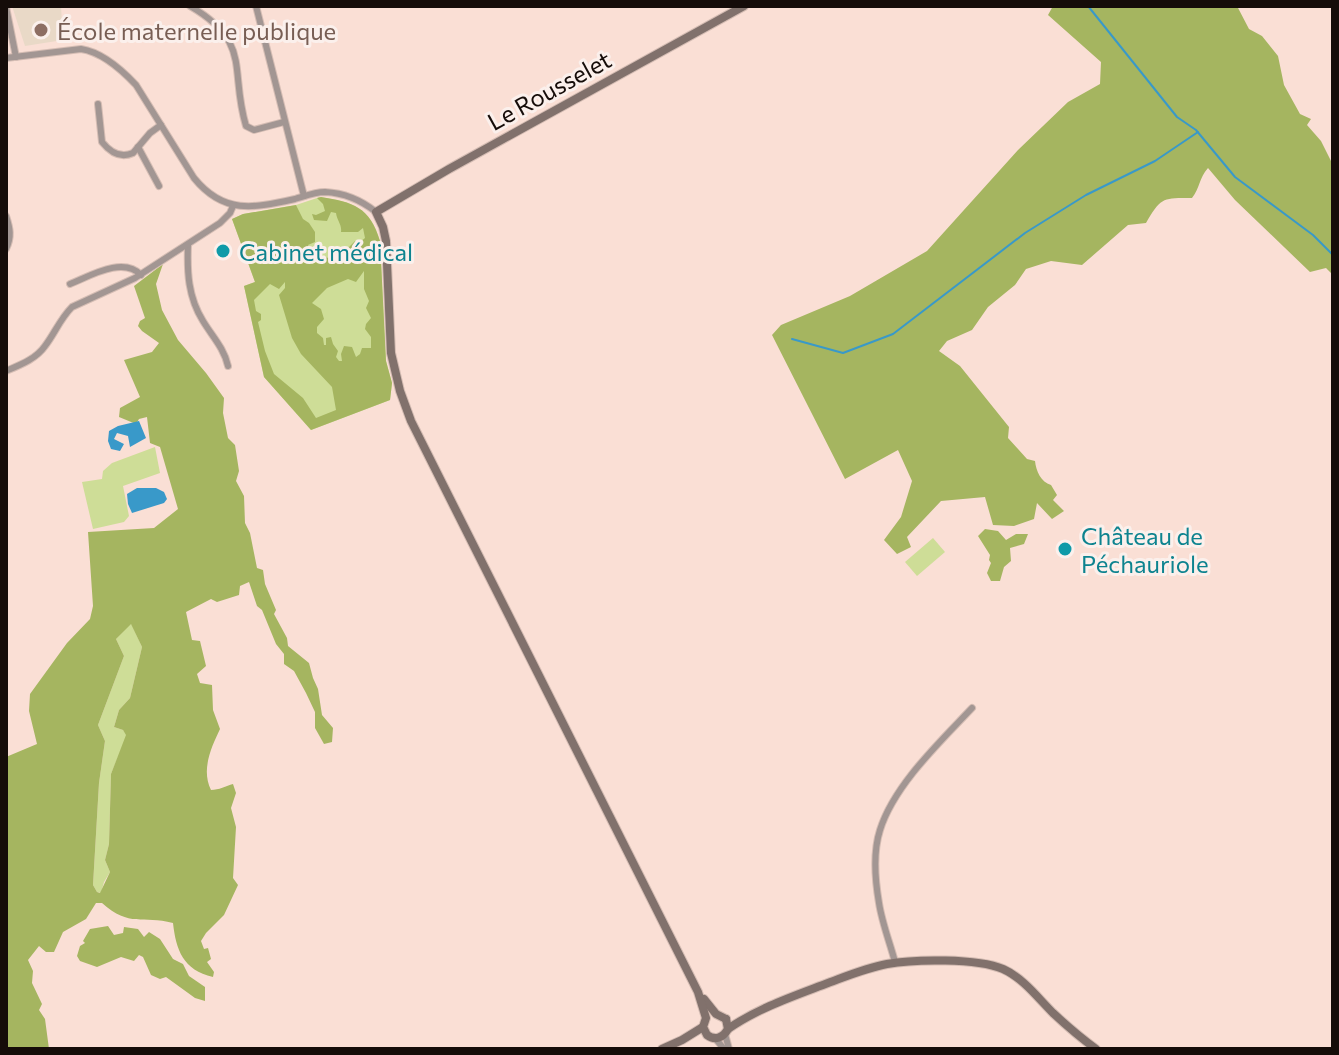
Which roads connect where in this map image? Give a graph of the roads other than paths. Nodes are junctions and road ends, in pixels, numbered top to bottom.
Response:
1 (190, 6) edge
2 (256, 6) edge
3 (744, 6) edge
4 (6, 7) edge
5 (16, 57) junction
6 (6, 58) edge
7 (98, 104) dead end
8 (284, 122) junction
9 (161, 125) junction
10 (138, 147) junction
11 (159, 186) dead end
12 (304, 196) junction
13 (233, 206) junction
14 (376, 212) junction
15 (6, 216) edge
16 (8, 236) edge
17 (188, 245) junction
18 (6, 249) edge
19 (141, 275) junction
20 (70, 284) dead end
21 (228, 366) dead end
22 (6, 371) edge
23 (972, 708) dead end
24 (895, 962) junction
25 (698, 992) junction
26 (716, 1014) junction
27 (750, 1014) junction
28 (726, 1019) junction
29 (708, 1030) junction
30 (726, 1032) junction
31 (662, 1049) edge
32 (726, 1049) edge
33 (1096, 1049) edge

1 - 8 street
2 - 8 street
3 - 14 street, Le Rousselet
4 - 5 street
5 - 6 street
5 - 9 street
7 - 10 street
8 - 12 street
9 - 10 street
9 - 13 street
10 - 11 street
12 - 13 street
12 - 14 street
13 - 17 street
14 - 25 street
15 - 16 street
16 - 18 street
17 - 19 street
17 - 21 street
19 - 20 street
19 - 22 street
23 - 24 street
24 - 27 street
24 - 33 street
25 - 26 street
25 - 29 street
26 - 28 street
26 - 29 street
27 - 28 street
27 - 30 street
28 - 30 street
29 - 30 street
29 - 31 street
29 - 32 street
30 - 32 street

